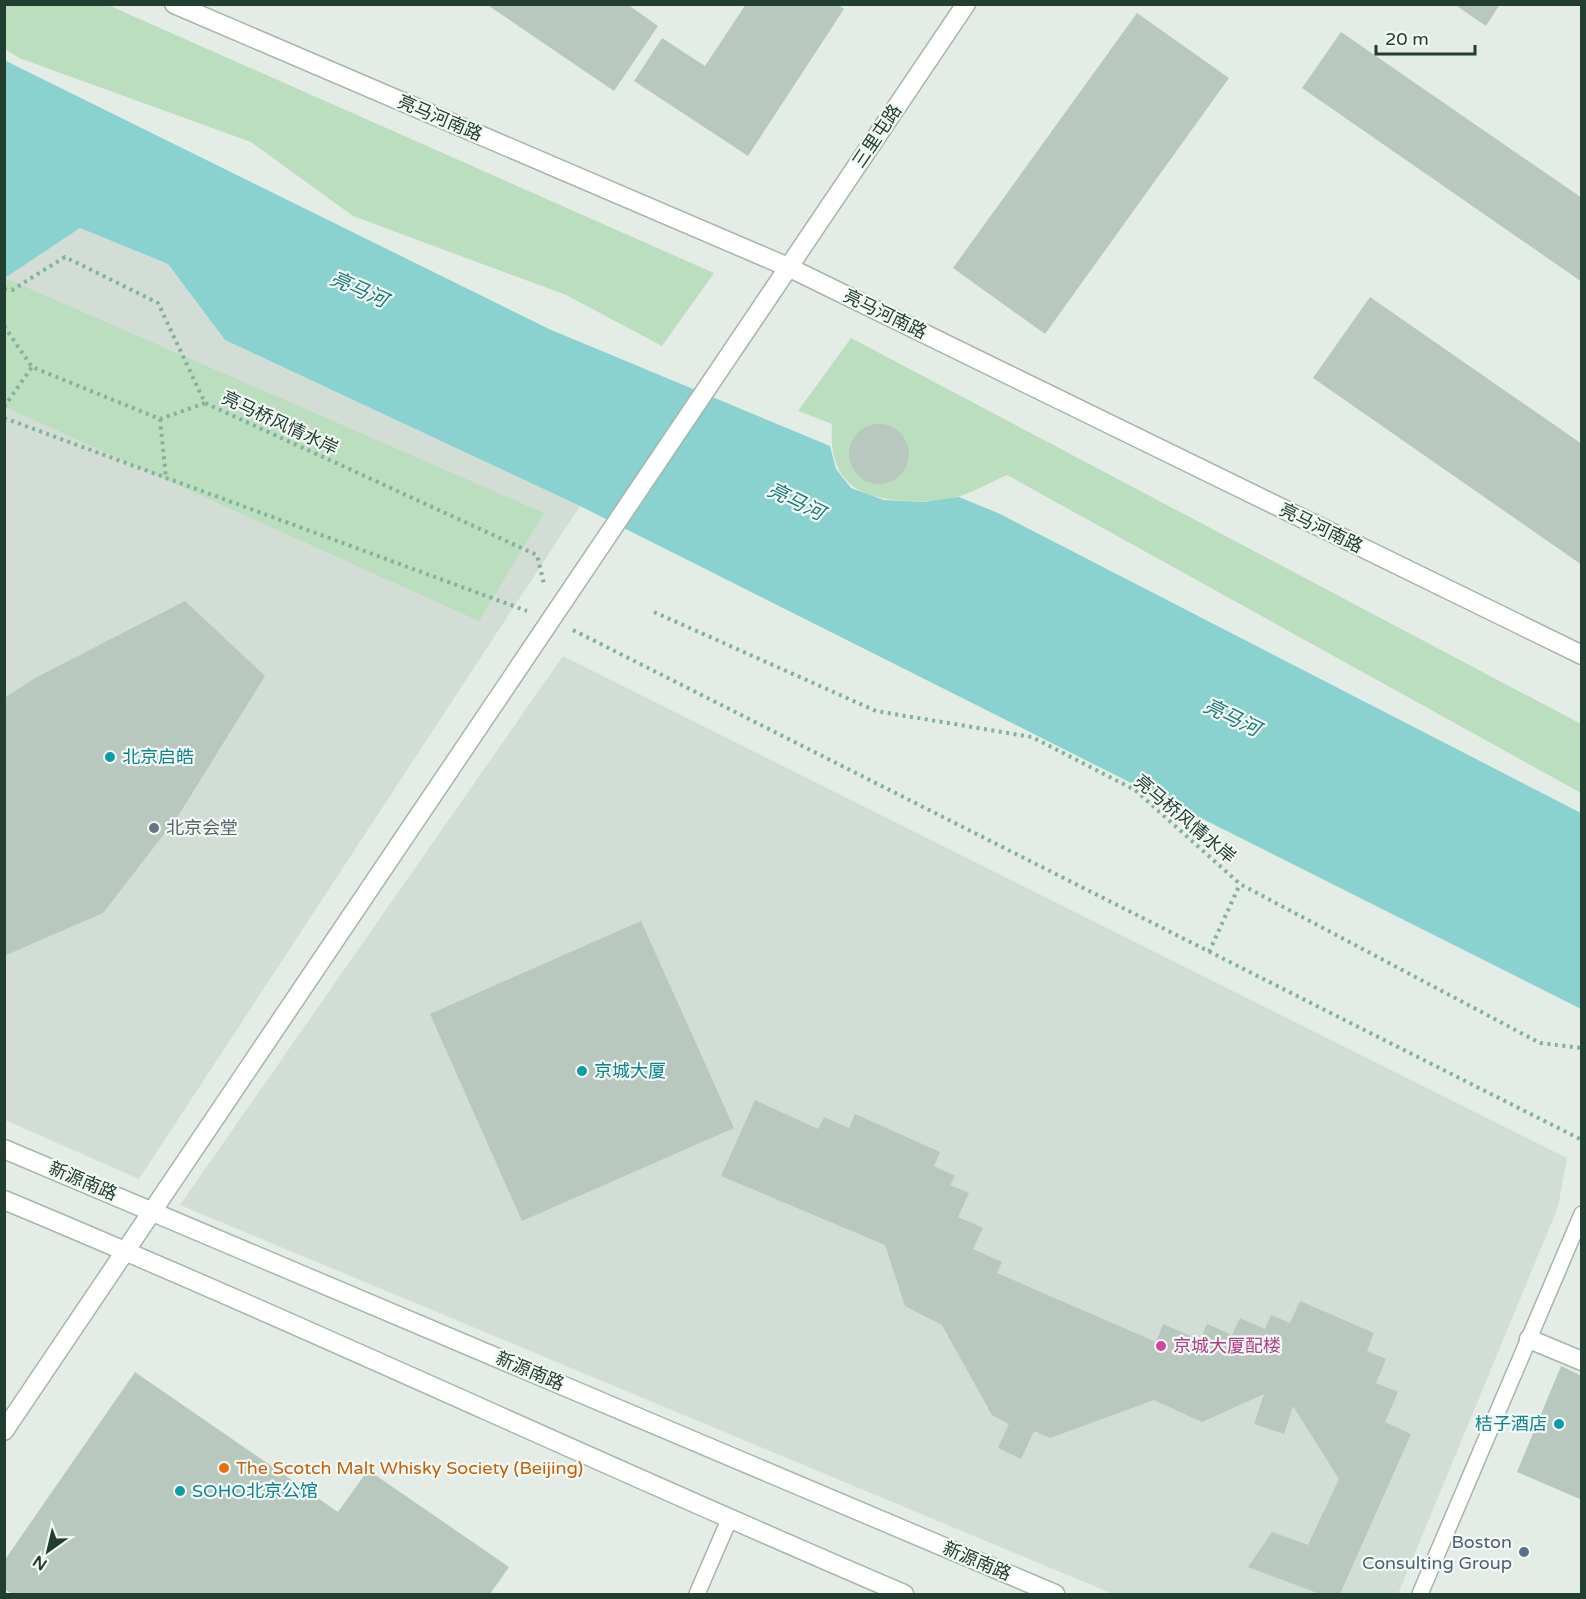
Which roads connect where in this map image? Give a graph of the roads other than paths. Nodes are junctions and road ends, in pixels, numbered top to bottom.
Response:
1 (174, 4) edge
2 (966, 4) edge
3 (788, 267) junction
4 (1581, 655) edge
5 (4, 1149) edge
6 (4, 1200) edge
7 (151, 1210) junction
8 (1581, 1214) edge
9 (125, 1250) junction
10 (1528, 1339) junction
11 (1581, 1361) edge
12 (4, 1431) edge
13 (729, 1520) junction
14 (697, 1594) edge
15 (904, 1594) edge
16 (1055, 1594) edge
17 (1420, 1594) edge

1 - 3 street, 亮马河南路
2 - 3 street, 三里屯路
3 - 4 street, 亮马河南路
3 - 7 street, 三里屯路
5 - 7 street, 新源南路
6 - 9 street
7 - 9 street, 三里屯路
7 - 16 street, 新源南路
8 - 10 lane
9 - 12 street, 三里屯路
9 - 13 street
10 - 11 street
10 - 17 lane
13 - 14 lane
13 - 15 street

